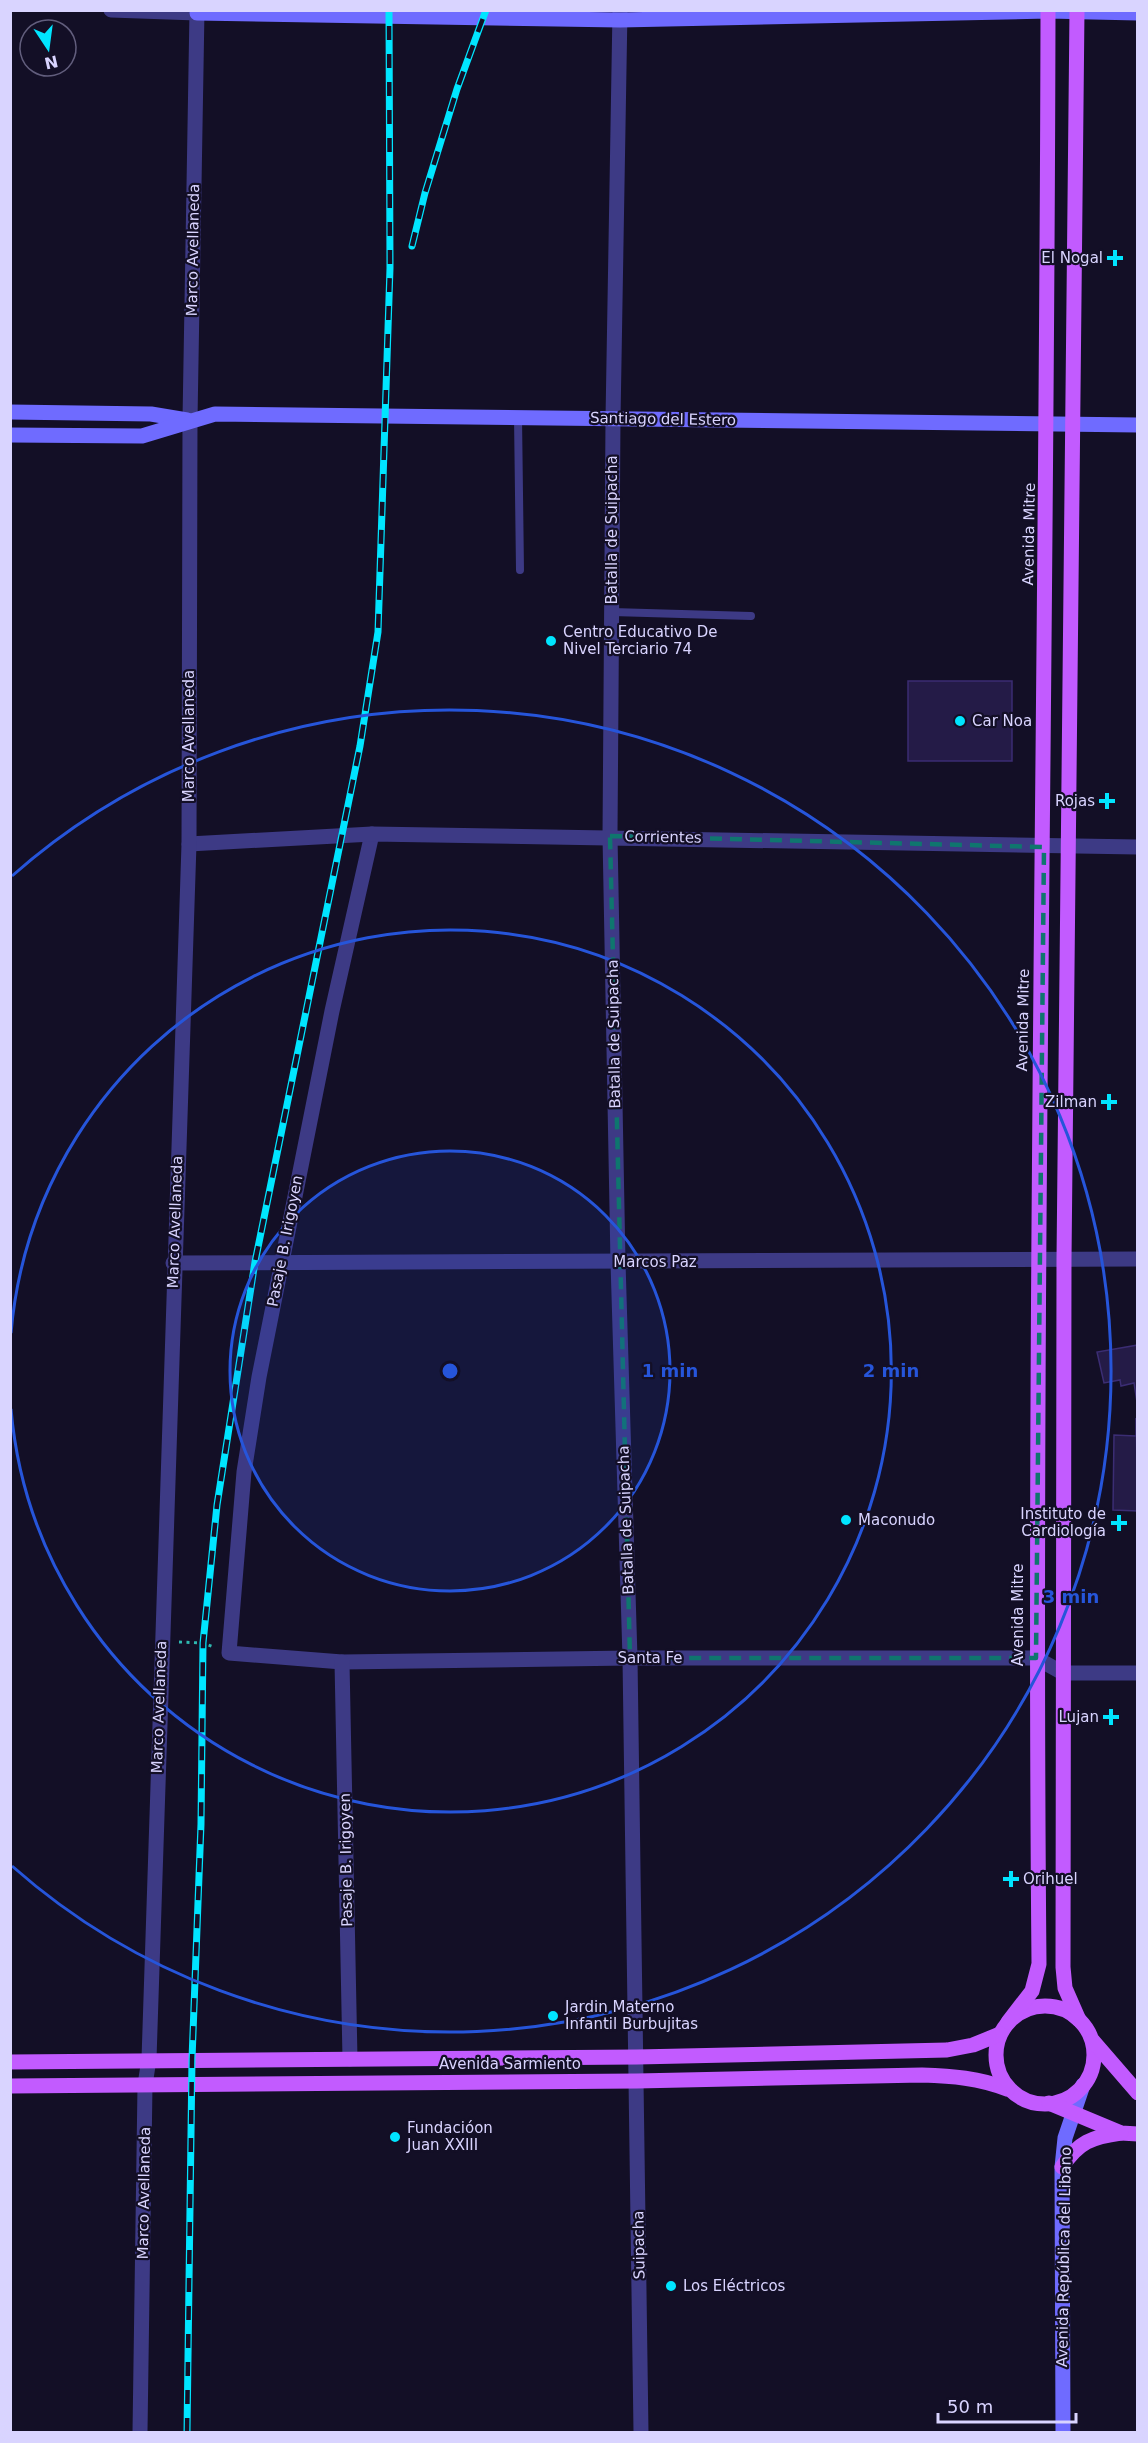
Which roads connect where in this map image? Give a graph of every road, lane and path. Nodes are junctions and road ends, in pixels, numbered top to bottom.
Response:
1 (111, 10) edge
2 (197, 11) edge
3 (1048, 11) edge
4 (1077, 11) edge
5 (1137, 13) edge
6 (620, 15) edge
7 (10, 412) edge
8 (518, 417) junction
9 (613, 419) junction
10 (190, 420) junction
11 (1048, 423) junction
12 (1073, 424) junction
13 (1137, 425) edge
14 (10, 435) edge
15 (520, 570) dead end
16 (612, 612) junction
17 (751, 616) dead end
18 (372, 834) junction
19 (610, 836) junction
20 (189, 844) junction
21 (1044, 847) junction
22 (1137, 847) edge
23 (1068, 848) junction
24 (1037, 1258) junction
25 (1064, 1259) junction
26 (1137, 1259) edge
27 (618, 1262) junction
28 (173, 1263) junction
29 (280, 1263) junction
30 (161, 1642) junction
31 (230, 1653) junction
32 (630, 1658) junction
33 (1036, 1658) junction
34 (342, 1662) junction
35 (1063, 1673) junction
36 (1137, 1673) edge
37 (1079, 2020) junction
38 (1004, 2028) junction
39 (1091, 2039) junction
40 (637, 2057) junction
41 (149, 2059) junction
42 (350, 2059) junction
43 (10, 2062) edge
44 (637, 2081) junction
45 (145, 2085) junction
46 (1083, 2085) junction
47 (10, 2086) edge
48 (1007, 2089) junction
49 (1137, 2093) edge
50 (1048, 2103) junction
51 (1074, 2114) junction
52 (1121, 2133) junction
53 (1137, 2134) edge
54 (1062, 2167) junction
55 (140, 2433) edge
56 (640, 2433) edge
57 (1063, 2433) edge

1 - 2 street
2 - 6 street
2 - 10 street, Marco Avellaneda
3 - 4 street
3 - 6 street
3 - 11 main road, Avenida Mitre
4 - 5 street
4 - 12 main road
6 - 9 street, Batalla de Suipacha
7 - 10 street, Santiago del Estero
8 - 9 street, Santiago del Estero
8 - 10 street, Santiago del Estero
8 - 15 lane
9 - 11 street, Santiago del Estero
9 - 16 street, Batalla de Suipacha
10 - 14 street, Santiago del Estero
10 - 20 street, Marco Avellaneda
11 - 12 street, Santiago del Estero
11 - 21 main road, Avenida Mitre
12 - 13 street, Santiago del Estero
12 - 23 main road
16 - 17 lane
16 - 19 street, Batalla de Suipacha
18 - 19 street, Corrientes
18 - 20 street, Corrientes
18 - 29 street, Pasaje B. Irigoyen
19 - 21 street, Corrientes
19 - 27 street, Batalla de Suipacha
20 - 28 street, Marco Avellaneda
21 - 23 street, Corrientes
21 - 24 main road, Avenida Mitre
22 - 23 street, Corrientes
23 - 25 main road
24 - 25 street, Marcos Paz
24 - 27 street, Marcos Paz
24 - 33 main road, Avenida Mitre
25 - 26 street, Marcos Paz
25 - 35 main road
27 - 29 street, Marcos Paz
27 - 32 street, Batalla de Suipacha
28 - 29 street, Marcos Paz
28 - 30 street, Marco Avellaneda
29 - 31 street, Pasaje B. Irigoyen
30 - 31 path
30 - 41 street, Marco Avellaneda
31 - 34 street, Santa Fe
32 - 33 street, Santa Fe
32 - 34 street, Santa Fe
32 - 40 street, Batalla de Suipacha
33 - 35 street, Santa Fe
33 - 38 main road, Avenida Mitre
34 - 42 street, Pasaje B. Irigoyen
35 - 36 street, Santa Fe
35 - 37 main road
37 - 38 main road
37 - 39 main road
38 - 40 main road, Avenida Sarmiento
38 - 48 main road
39 - 46 main road
39 - 49 main road
40 - 42 main road, Avenida Sarmiento
40 - 44 street, Suipacha
41 - 42 main road, Avenida Sarmiento
41 - 43 main road, Avenida Sarmiento
41 - 45 street, Marco Avellaneda
44 - 45 main road, Avenida Sarmiento
44 - 48 main road, Avenida Sarmiento
44 - 56 street, Suipacha
45 - 47 main road, Avenida Sarmiento
45 - 55 street, Marco Avellaneda
46 - 50 main road
46 - 51 street, Avenida República del Libano
48 - 50 main road
50 - 51 main road
51 - 52 main road
51 - 54 street, Avenida República del Libano
52 - 53 main road
52 - 54 main road
54 - 57 street, Avenida República del Libano

